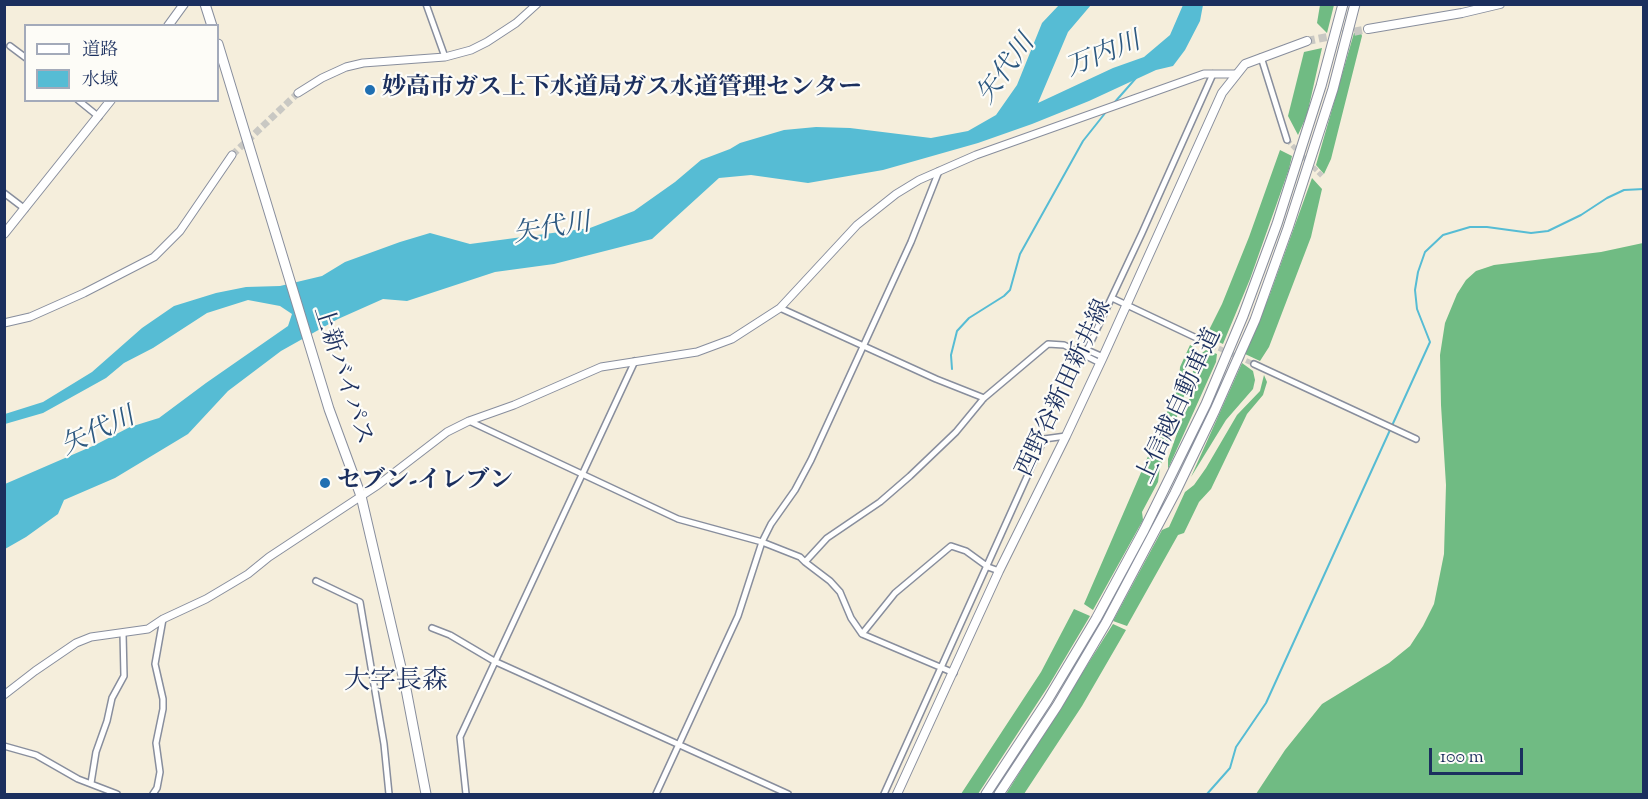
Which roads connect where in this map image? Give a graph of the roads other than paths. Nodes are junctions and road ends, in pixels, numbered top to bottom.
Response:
1 (184, 4) edge
2 (205, 4) edge
3 (426, 4) edge
4 (537, 4) edge
5 (1343, 4) edge
6 (1355, 4) edge
7 (1500, 4) edge
8 (169, 24) edge
9 (211, 24) edge
10 (1368, 29) tunnel mouth
11 (1307, 41) tunnel mouth
12 (10, 46) dead end
13 (219, 47) edge
14 (24, 56) edge
15 (445, 57) junction
16 (1261, 57) junction
17 (1213, 74) junction
18 (1235, 74) junction
19 (298, 93) tunnel mouth
20 (80, 102) edge
21 (110, 102) edge
22 (99, 117) junction
23 (1287, 140) tunnel mouth
24 (232, 155) tunnel mouth
25 (939, 171) junction
26 (4, 193) edge
27 (25, 209) junction
28 (4, 234) edge
29 (1112, 298) junction
30 (1127, 305) junction
31 (780, 308) junction
32 (4, 323) edge
33 (1205, 342) tunnel mouth
34 (864, 347) junction
35 (1102, 360) junction
36 (635, 361) junction
37 (1254, 364) tunnel mouth
38 (984, 398) junction
39 (469, 421) junction
40 (1066, 436) junction
41 (1416, 440) dead end
42 (582, 474) junction
43 (361, 496) junction
44 (762, 542) junction
45 (805, 562) junction
46 (988, 567) junction
47 (999, 571) junction
48 (316, 581) dead end
49 (163, 619) junction
50 (432, 628) dead end
51 (123, 633) junction
52 (862, 634) junction
53 (494, 661) junction
54 (942, 668) junction
55 (954, 673) junction
56 (4, 695) edge
57 (679, 745) junction
58 (4, 746) edge
59 (91, 783) junction
60 (117, 795) edge
61 (153, 795) edge
62 (389, 795) edge
63 (426, 795) edge
64 (466, 795) edge
65 (656, 795) edge
66 (788, 795) edge
67 (884, 795) edge
68 (897, 795) edge
69 (986, 795) edge
70 (999, 795) edge

1 - 8 main road
2 - 9 highway
3 - 15 street
4 - 15 street
5 - 69 highway, 上信越自動車道
6 - 70 highway, 上信越自動車道
7 - 10 main road
11 - 16 main road, 西野谷新田新井線
12 - 14 street
13 - 43 highway, 上新バイパス
15 - 19 street
16 - 18 main road, 西野谷新田新井線
16 - 23 street
17 - 18 street
17 - 25 street
17 - 29 street
18 - 30 main road, 西野谷新田新井線
20 - 22 street
21 - 22 main road
22 - 27 main road
24 - 32 street
25 - 31 street
25 - 34 street
26 - 27 street
27 - 28 main road
29 - 30 street
29 - 35 street
30 - 33 street
30 - 35 main road, 西野谷新田新井線
31 - 34 street
31 - 36 street
34 - 38 street
34 - 44 street
35 - 38 street
35 - 40 main road, 西野谷新田新井線
36 - 39 street
36 - 42 street
37 - 41 street
38 - 45 street
39 - 42 street
39 - 43 street
40 - 46 street
40 - 47 main road, 西野谷新田新井線
42 - 44 street
42 - 53 street
43 - 49 street
43 - 63 highway, 上新バイパス
44 - 45 street
44 - 57 street
45 - 52 street
46 - 47 street
46 - 52 street
46 - 54 street
47 - 55 main road, 西野谷新田新井線
48 - 62 street
49 - 51 street
49 - 61 street
50 - 53 street
51 - 56 street
51 - 59 street
52 - 54 street
53 - 57 street
53 - 64 street
54 - 55 street
54 - 67 street
55 - 68 main road, 西野谷新田新井線
57 - 65 street
57 - 66 street
58 - 59 street
59 - 60 street

